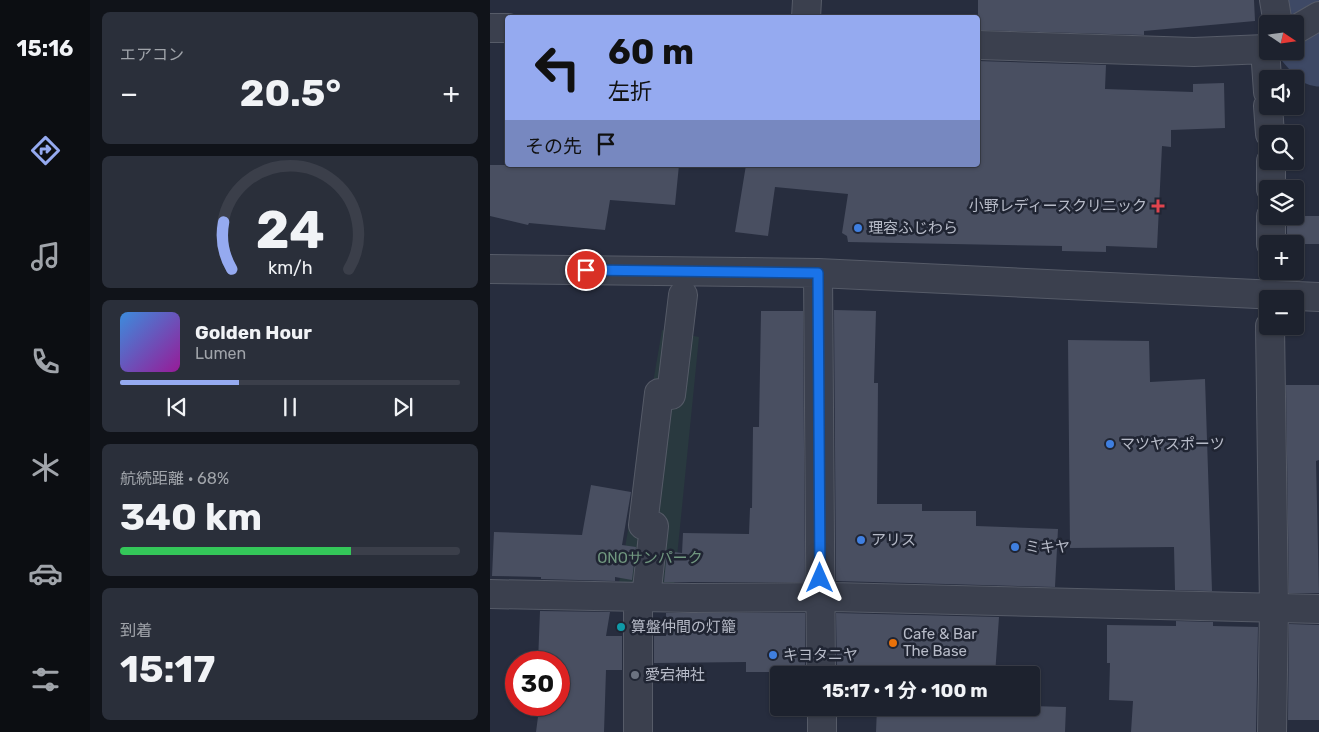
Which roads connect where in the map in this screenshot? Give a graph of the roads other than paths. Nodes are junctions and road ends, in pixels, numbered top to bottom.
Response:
1 (807, 0) edge
2 (1274, 0) edge
3 (806, 15) edge
4 (1276, 15) edge
5 (1319, 16) edge
6 (1304, 25) edge
7 (490, 28) edge
8 (505, 28) edge
9 (980, 45) edge
10 (1259, 48) edge
11 (490, 269) edge
12 (818, 273) junction
13 (1270, 288) edge
14 (683, 295) dead end
15 (1319, 297) edge
16 (1270, 335) edge
17 (490, 594) edge
18 (642, 597) junction
19 (820, 597) junction
20 (1274, 608) junction
21 (1319, 609) edge
22 (821, 666) edge
23 (822, 716) edge
24 (638, 732) edge
25 (822, 732) edge
26 (1272, 732) edge

1 - 3 street
2 - 4 street
5 - 6 street
7 - 8 street
9 - 10 street
11 - 12 street
12 - 13 street
12 - 19 street
13 - 15 street
14 - 18 street
16 - 20 street
17 - 18 street
18 - 19 street
18 - 24 street
19 - 20 street
19 - 22 street
20 - 21 street
20 - 26 street
23 - 25 street

